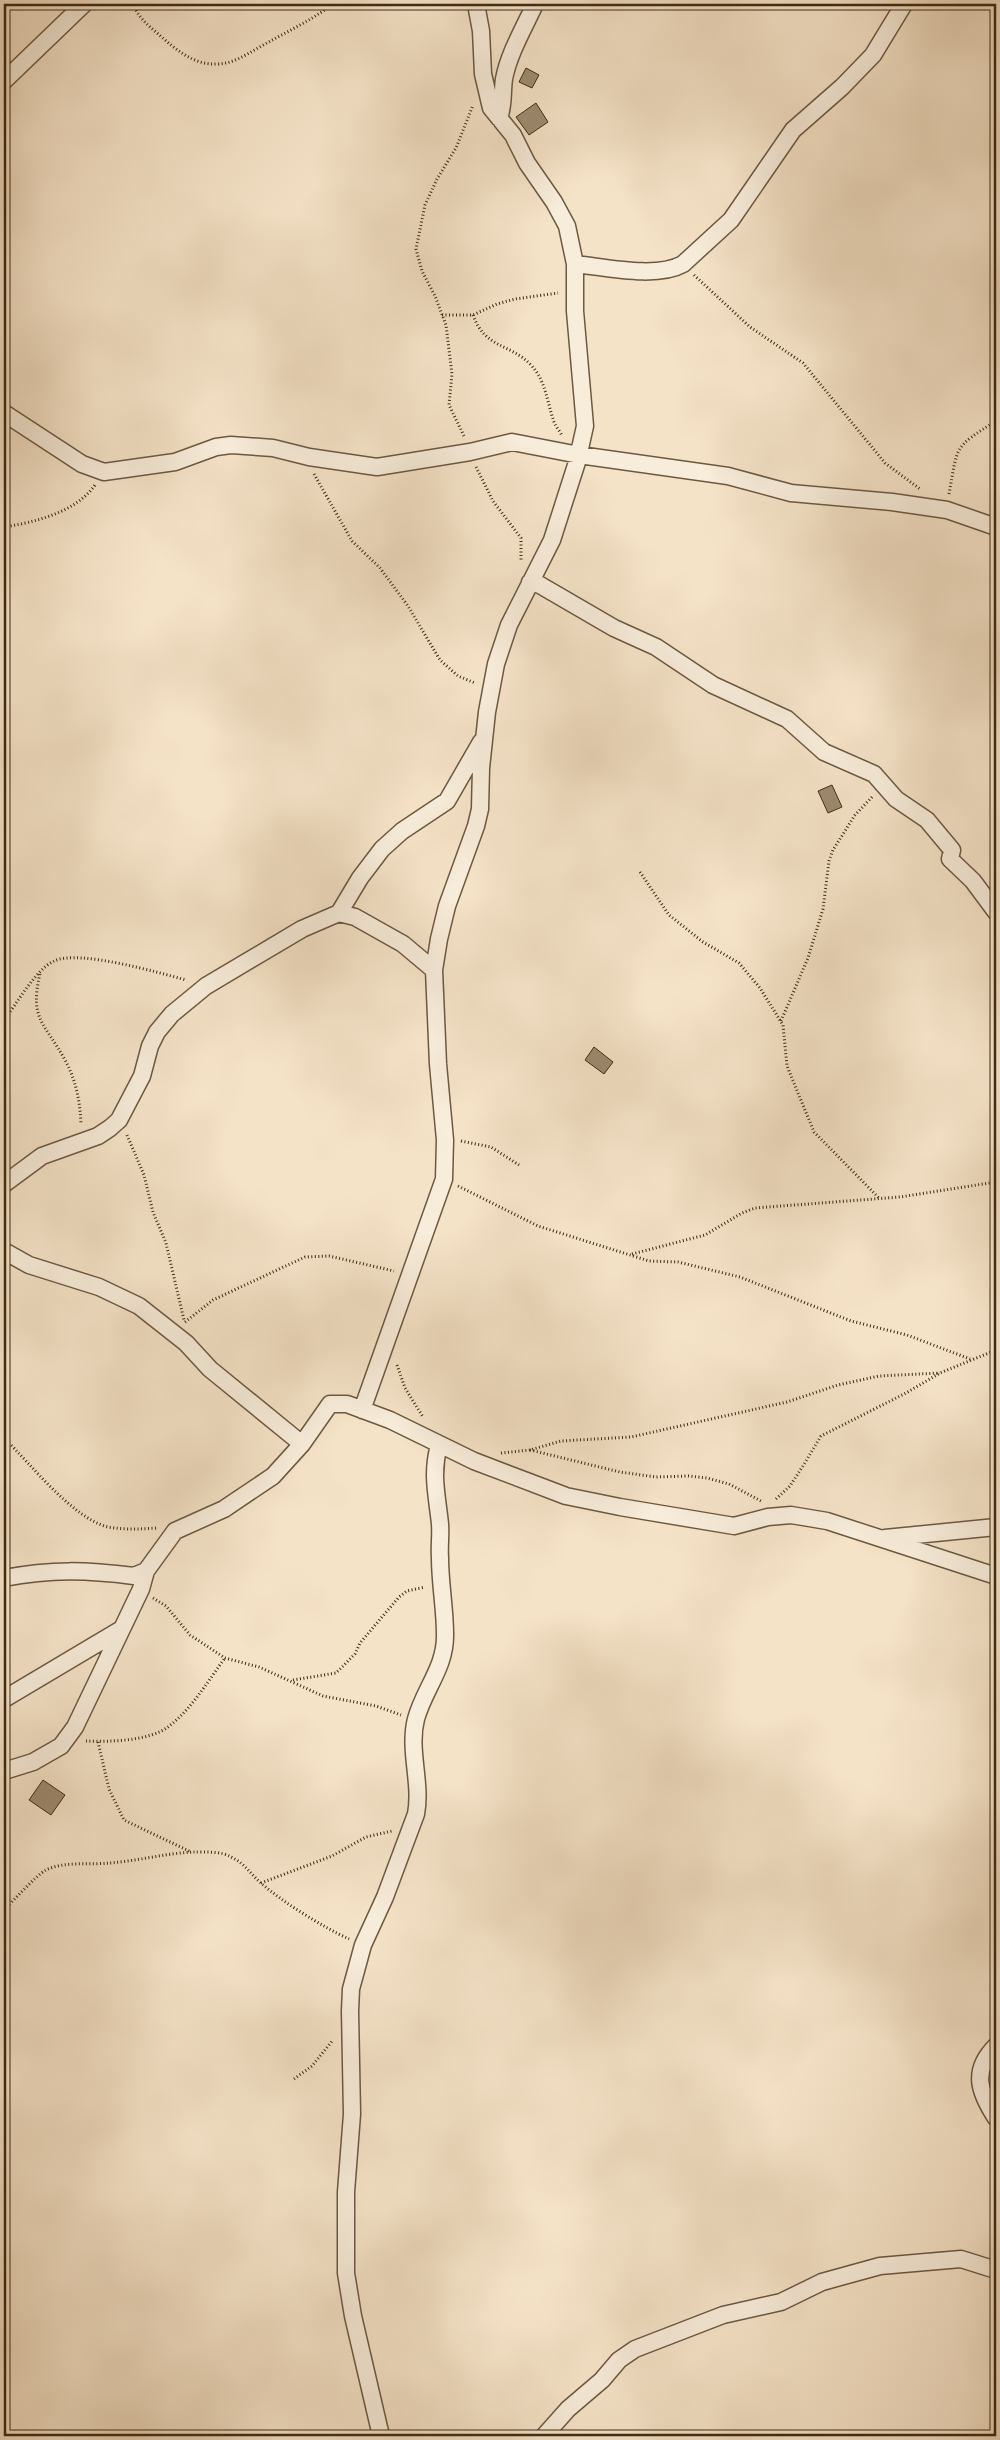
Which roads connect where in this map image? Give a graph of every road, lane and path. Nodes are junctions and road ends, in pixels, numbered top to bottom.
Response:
1 (84, 4) edge
2 (133, 4) edge
3 (333, 4) edge
4 (476, 4) edge
5 (535, 4) edge
6 (904, 4) edge
7 (4, 81) edge
8 (474, 102) dead end
9 (499, 118) junction
10 (575, 264) junction
11 (683, 264) junction
12 (575, 290) junction
13 (473, 315) junction
14 (442, 316) junction
15 (4, 413) edge
16 (996, 421) edge
17 (470, 452) junction
18 (572, 453) junction
19 (309, 457) junction
20 (104, 472) junction
21 (929, 507) junction
22 (946, 510) junction
23 (4, 527) edge
24 (996, 527) edge
25 (530, 582) junction
26 (491, 687) junction
27 (485, 736) junction
28 (885, 786) junction
29 (640, 872) dead end
30 (996, 912) edge
31 (340, 913) junction
32 (434, 970) junction
33 (41, 971) junction
34 (206, 986) junction
35 (4, 1020) edge
36 (781, 1021) junction
37 (119, 1120) junction
38 (445, 1140) junction
39 (82, 1142) junction
40 (519, 1165) dead end
41 (444, 1179) junction
42 (996, 1182) edge
43 (4, 1184) edge
44 (880, 1199) junction
45 (4, 1251) edge
46 (631, 1254) junction
47 (411, 1276) junction
48 (185, 1322) junction
49 (390, 1332) junction
50 (186, 1343) junction
51 (996, 1350) edge
52 (970, 1359) junction
53 (940, 1372) junction
54 (362, 1410) junction
55 (424, 1419) dead end
56 (4, 1438) edge
57 (302, 1444) junction
58 (439, 1445) junction
59 (530, 1450) junction
60 (474, 1461) junction
61 (996, 1527) edge
62 (176, 1531) junction
63 (878, 1538) junction
64 (146, 1571) junction
65 (996, 1576) edge
66 (4, 1578) edge
67 (442, 1584) junction
68 (141, 1589) junction
69 (120, 1630) junction
70 (225, 1658) junction
71 (293, 1680) junction
72 (4, 1700) edge
73 (416, 1720) junction
74 (98, 1742) junction
75 (61, 1746) junction
76 (4, 1756) edge
77 (20, 1766) junction
78 (4, 1771) edge
79 (411, 1830) junction
80 (192, 1852) junction
81 (261, 1884) junction
82 (4, 1909) edge
83 (363, 1945) junction
84 (350, 2011) junction
85 (996, 2046) edge
86 (294, 2079) dead end
87 (996, 2118) edge
88 (996, 2270) edge
89 (381, 2436) edge
90 (544, 2436) edge

1 - 7 street
2 - 3 path
4 - 9 street
5 - 9 street
6 - 11 street
8 - 14 path
9 - 10 street
10 - 11 street
10 - 12 street
11 - 21 path
12 - 13 path
12 - 18 street
13 - 14 path
13 - 18 path
14 - 17 path
15 - 20 street
16 - 22 path
17 - 18 street
17 - 19 street
17 - 25 path
18 - 21 street
18 - 25 street
19 - 20 street
19 - 26 path
20 - 23 path
21 - 22 street
22 - 24 street
25 - 26 street
25 - 28 street
26 - 27 street
27 - 31 street
27 - 32 street
28 - 30 street
28 - 36 path
29 - 36 path
31 - 32 street
31 - 34 street
32 - 38 street
33 - 34 path
33 - 35 path
33 - 39 path
34 - 37 street
36 - 44 path
37 - 39 street
37 - 48 path
38 - 40 path
38 - 41 street
39 - 43 street
41 - 46 path
41 - 47 street
42 - 44 path
44 - 46 path
45 - 50 street
46 - 52 path
47 - 48 path
47 - 49 street
48 - 50 path
49 - 54 street
49 - 55 path
50 - 57 street
51 - 52 path
52 - 53 path
53 - 59 path
53 - 59 path
54 - 57 street
54 - 58 street
56 - 62 path
57 - 62 street
58 - 60 street
58 - 67 street
59 - 60 path
60 - 63 street
61 - 63 street
62 - 64 street
63 - 65 street
64 - 66 street
64 - 68 street
67 - 71 path
67 - 73 street
68 - 69 street
68 - 70 path
69 - 72 street
69 - 75 street
70 - 71 path
70 - 74 path
71 - 73 path
73 - 79 street
74 - 75 path
74 - 80 path
75 - 77 street
76 - 77 street
77 - 78 street
79 - 81 path
79 - 83 street
80 - 81 path
80 - 82 path
81 - 83 path
83 - 84 street
84 - 86 path
84 - 89 street
85 - 87 street
88 - 90 street

